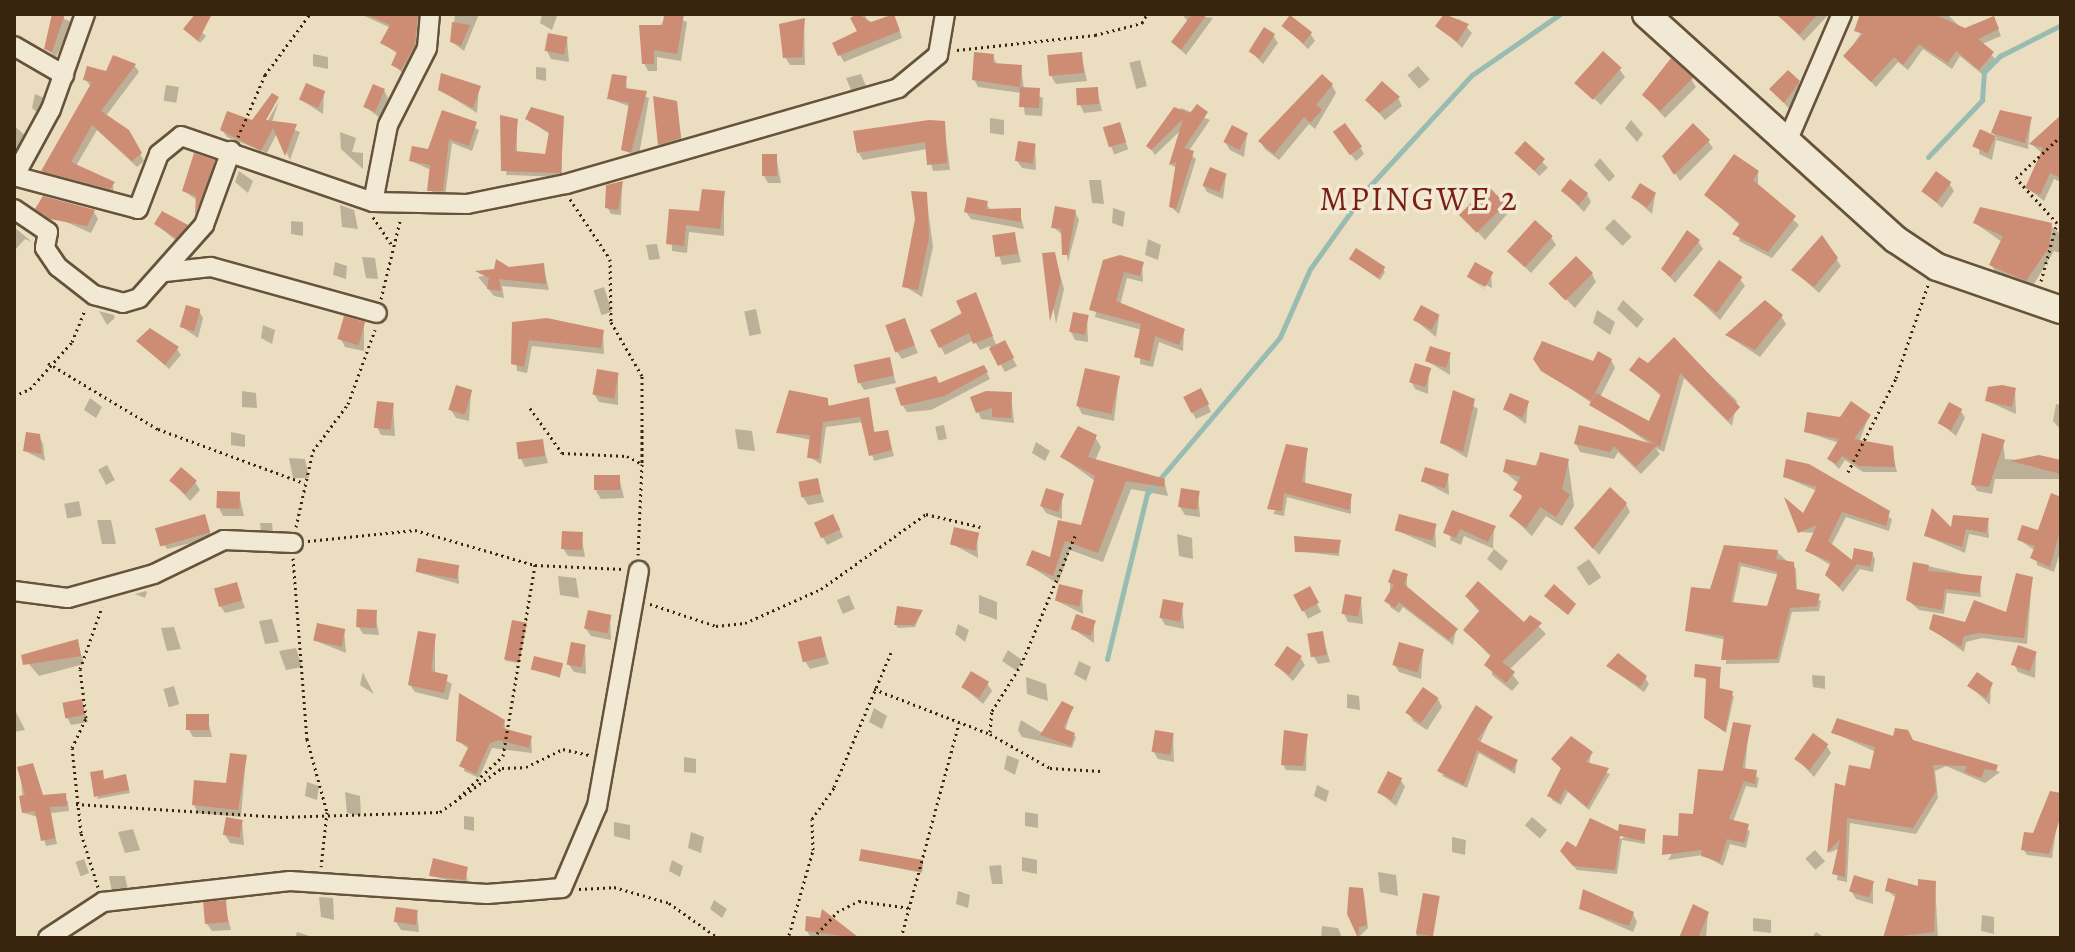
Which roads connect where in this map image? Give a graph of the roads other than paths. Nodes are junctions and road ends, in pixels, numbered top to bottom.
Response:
1 (85, 14) edge
2 (430, 14) edge
3 (945, 14) edge
4 (1646, 14) edge
5 (1842, 14) edge
6 (14, 46) edge
7 (35, 58) junction
8 (14, 64) edge
9 (64, 75) junction
10 (1789, 137) junction
11 (231, 151) junction
12 (14, 177) edge
13 (373, 202) junction
14 (14, 209) edge
15 (165, 272) junction
16 (2061, 310) edge
17 (377, 313) road end
18 (293, 543) road end
19 (639, 571) road end
20 (14, 591) edge
21 (48, 938) edge

1 - 9 street
2 - 13 street
3 - 13 street
4 - 10 street
5 - 10 street
6 - 7 street
7 - 8 street
7 - 9 street
9 - 12 street
10 - 16 street
11 - 12 street
11 - 13 street
11 - 15 street
14 - 15 street
15 - 17 street
18 - 20 street
19 - 21 street

